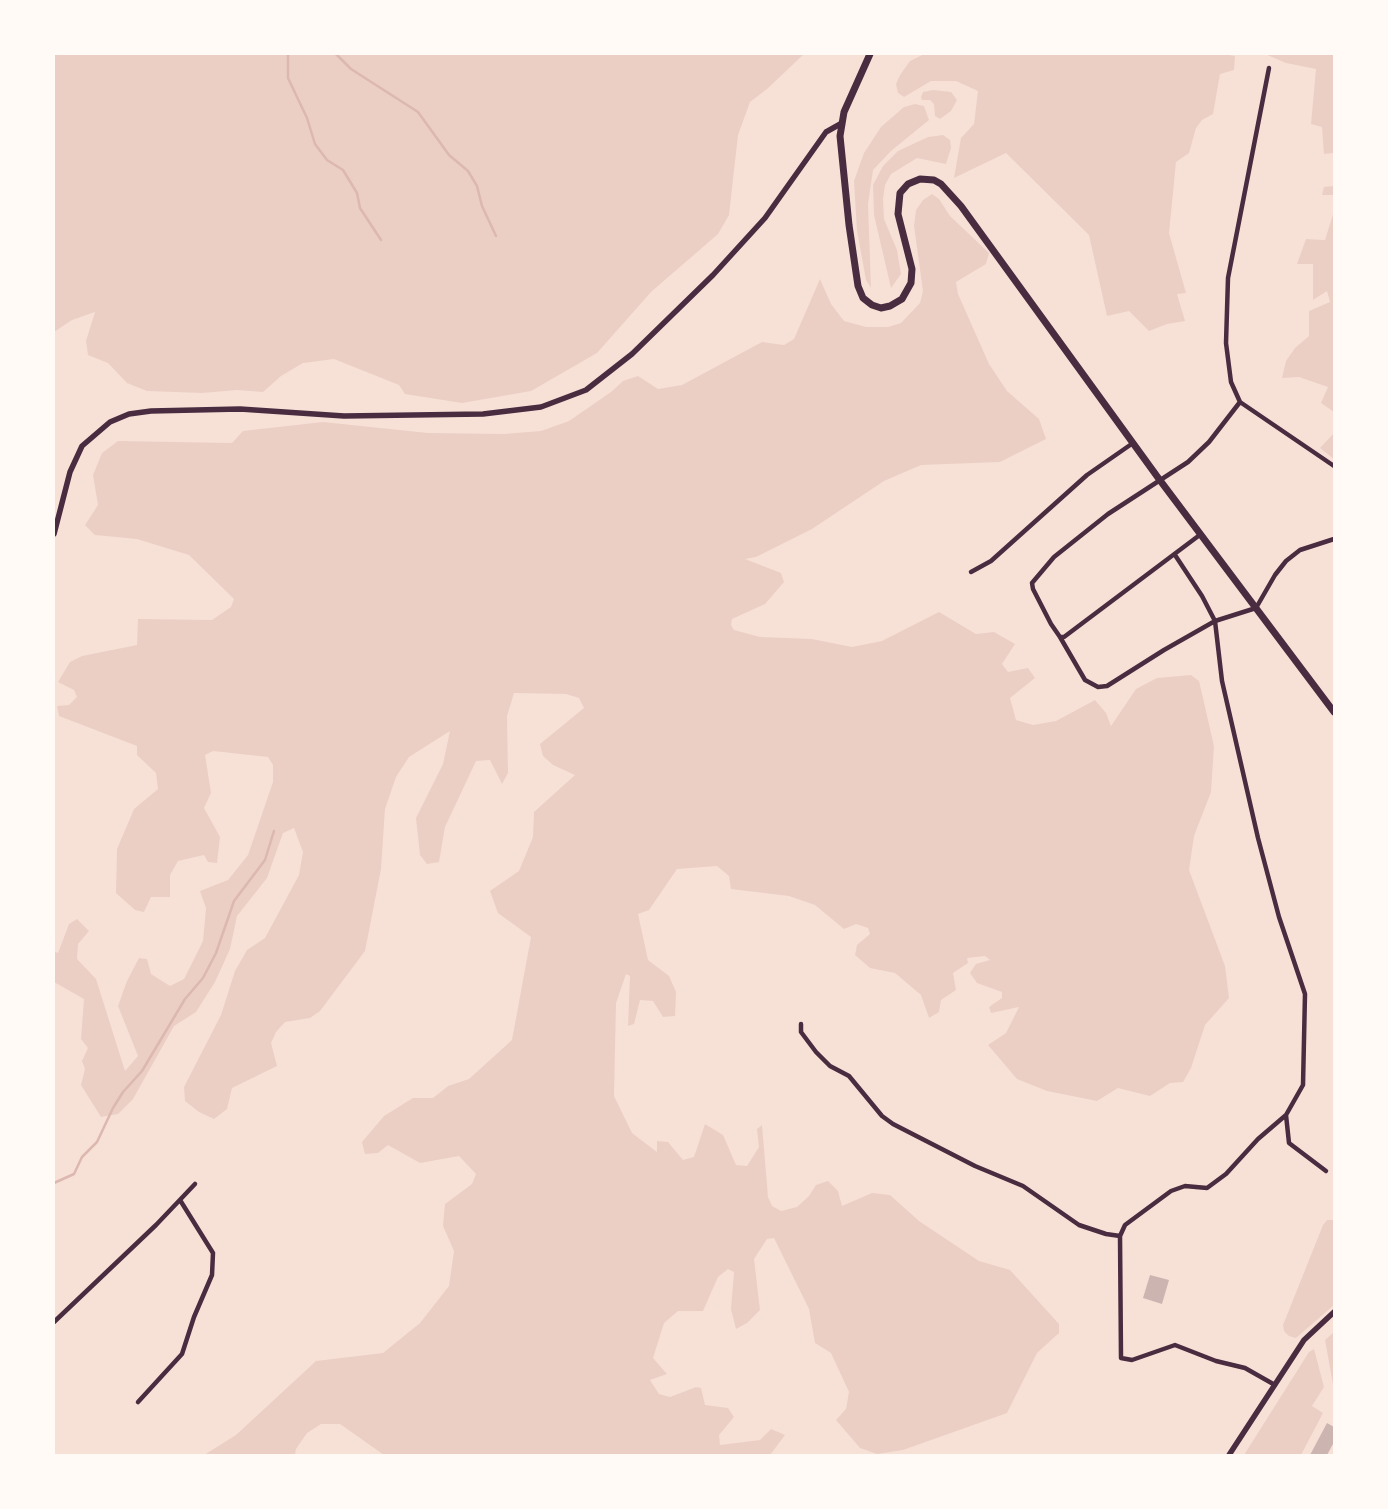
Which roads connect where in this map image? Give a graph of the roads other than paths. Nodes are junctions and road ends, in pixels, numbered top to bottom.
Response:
1 (870, 54) edge
2 (1269, 68) dead end
3 (842, 123) junction
4 (1240, 402) junction
5 (1133, 443) junction
6 (1334, 466) edge
7 (1159, 479) junction
8 (54, 534) edge
9 (1201, 534) junction
10 (1334, 539) edge
11 (1175, 555) junction
12 (971, 572) dead end
13 (1256, 608) junction
14 (1215, 621) junction
15 (1060, 637) junction
16 (1334, 712) edge
17 (801, 1024) dead end
18 (1286, 1115) junction
19 (1326, 1171) dead end
20 (195, 1184) dead end
21 (180, 1200) junction
22 (1120, 1236) junction
23 (1334, 1312) edge
24 (54, 1322) edge
25 (1276, 1385) junction
26 (138, 1402) dead end
27 (1229, 1455) edge

1 - 3 main road
2 - 4 street
3 - 5 main road
3 - 8 street
4 - 6 street
4 - 7 street
5 - 7 main road
5 - 12 street
7 - 9 main road
7 - 15 street
9 - 11 street
9 - 13 main road
10 - 13 street
11 - 14 street
11 - 15 street
13 - 14 street
13 - 16 main road
14 - 15 street
14 - 18 street
17 - 22 street
18 - 19 street
18 - 22 street
20 - 21 street
21 - 24 street
21 - 26 street
22 - 25 street
23 - 25 street
25 - 27 street

